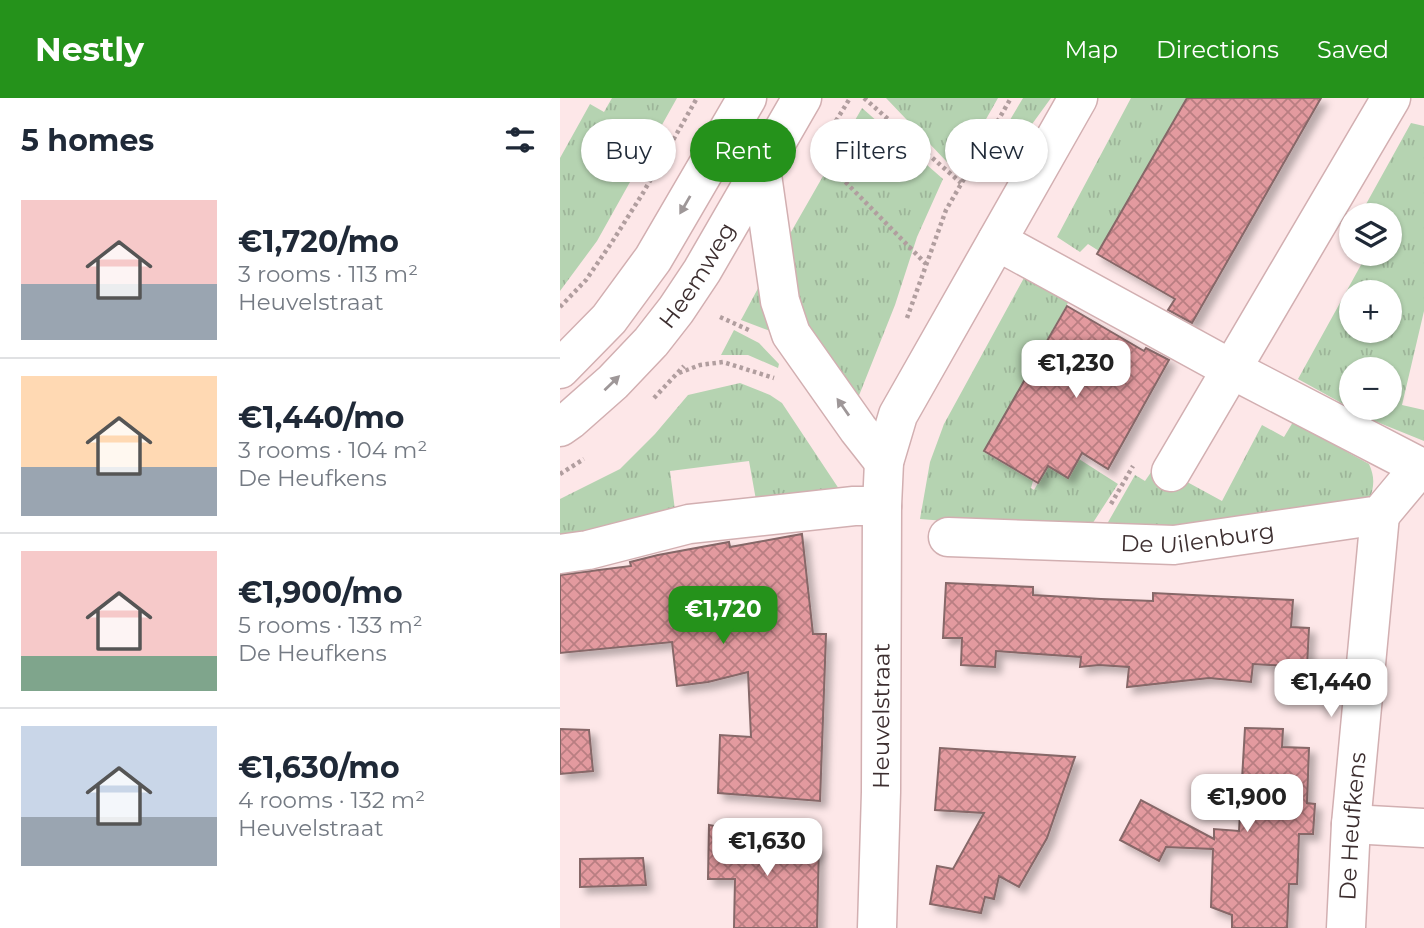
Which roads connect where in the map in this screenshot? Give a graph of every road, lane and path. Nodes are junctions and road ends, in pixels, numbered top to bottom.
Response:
1 (697, 98) edge
2 (747, 98) edge
3 (802, 98) edge
4 (864, 98) edge
5 (1011, 98) edge
6 (1078, 98) edge
7 (1391, 98) edge
8 (790, 119) edge
9 (753, 182) edge
10 (763, 182) edge
11 (845, 182) edge
12 (961, 183) junction
13 (997, 241) junction
14 (926, 264) junction
15 (560, 307) edge
16 (902, 330) dead end
17 (560, 369) edge
18 (1231, 369) junction
19 (678, 373) dead end
20 (775, 378) dead end
21 (560, 427) edge
22 (884, 462) junction
23 (1422, 468) edge
24 (1171, 472) joint
25 (882, 506) junction
26 (1380, 515) junction
27 (948, 537) dead end
28 (1089, 542) junction
29 (560, 554) edge
30 (1350, 824) junction
31 (1424, 828) edge
32 (877, 928) edge
33 (1346, 928) edge

1 - 15 path
2 -> 17 street, Heemweg
3 - 8 street, Heemweg
4 - 12 path
5 - 12 path
6 - 13 street, Heuvelstraat
7 - 18 street
21 -> 9 street, Heemweg
22 -> 10 street
11 - 14 path
12 - 14 path
13 - 18 street
13 - 22 street, Heuvelstraat
14 - 16 path
18 - 23 street
18 - 24 street
19 - 20 path
22 - 25 street, Heuvelstraat
23 - 26 street
24 - 28 path
25 - 29 street
25 - 32 street, Heuvelstraat
26 - 28 street, De Uilenburg
26 - 30 street, De Heufkens
27 - 28 street, De Uilenburg
30 - 31 street
30 - 33 street, De Heufkens

